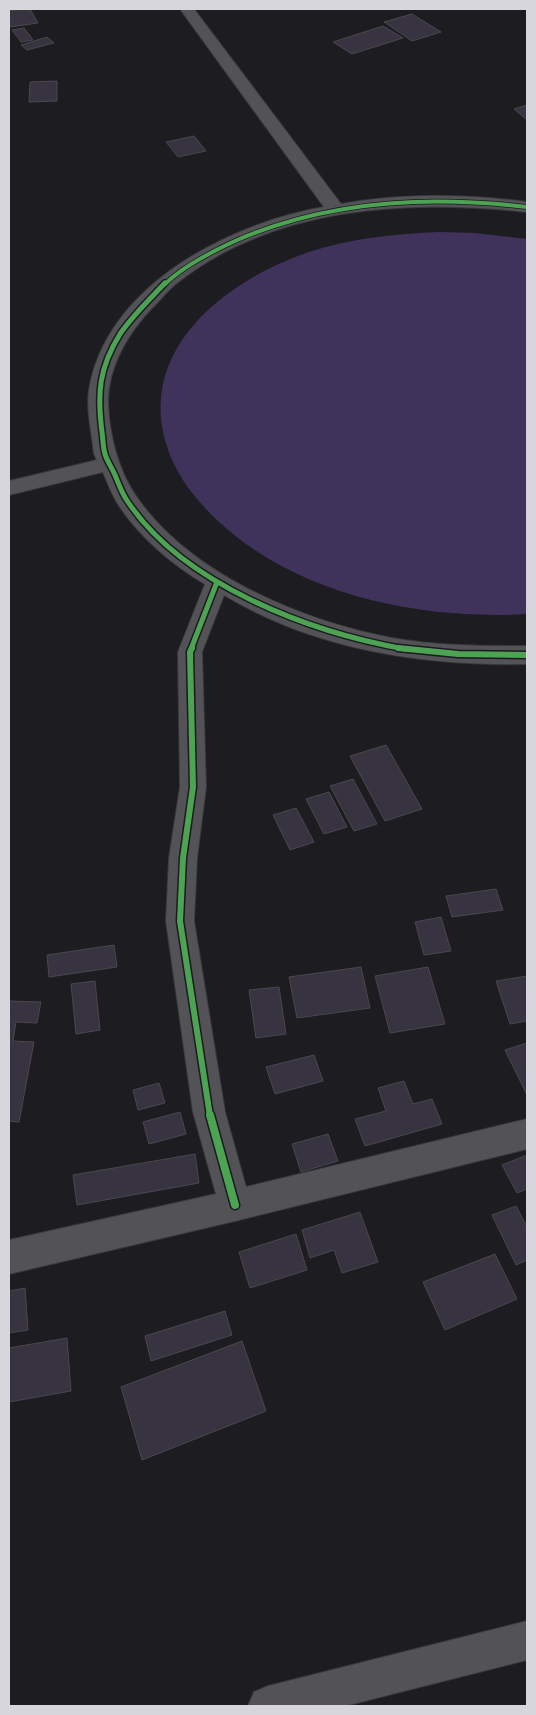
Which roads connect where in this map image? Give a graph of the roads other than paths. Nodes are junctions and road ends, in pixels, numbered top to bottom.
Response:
1 (187, 9) edge
2 (527, 208) edge
3 (336, 210) junction
4 (110, 464) junction
5 (9, 488) edge
6 (217, 582) junction
7 (527, 655) edge
8 (527, 1134) edge
9 (235, 1205) junction
10 (9, 1257) edge
11 (527, 1640) edge
12 (268, 1706) edge

1 - 3 street
2 - 3 street
3 - 4 street
4 - 5 street
4 - 6 street
6 - 7 street
6 - 9 street
8 - 9 street
9 - 10 street
11 - 12 street

